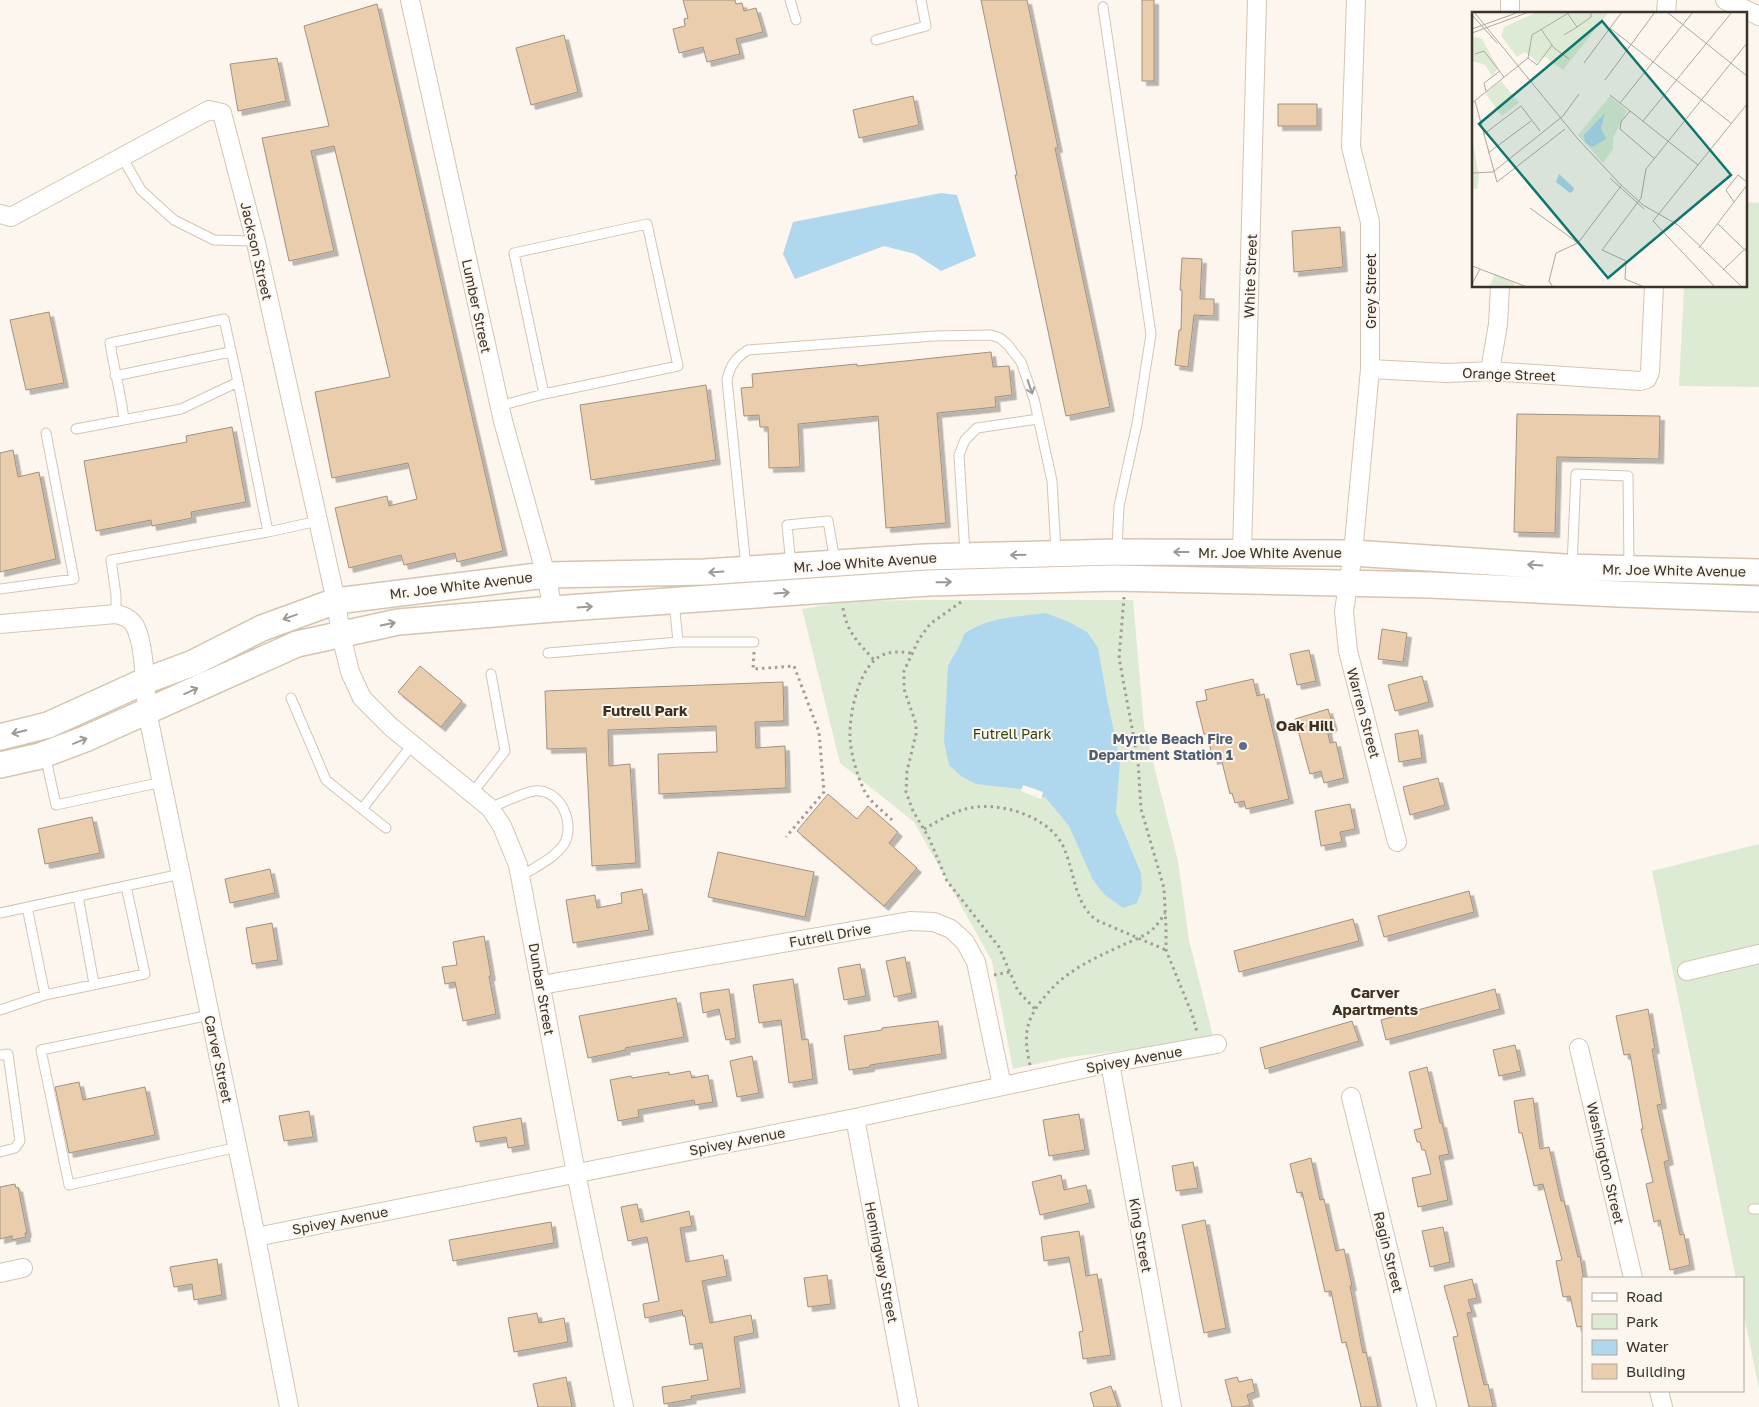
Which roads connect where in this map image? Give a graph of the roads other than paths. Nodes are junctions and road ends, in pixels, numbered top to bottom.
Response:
1 (410, 0) edge
2 (790, 0) edge
3 (921, 0) edge
4 (1257, 0) edge
5 (1356, 0) edge
6 (1725, 0) edge
7 (1103, 7) dead end
8 (1759, 16) edge
9 (796, 20) dead end
10 (876, 40) dead end
11 (122, 157) junction
12 (0, 214) edge
13 (255, 241) junction
14 (1500, 288) edge
15 (1654, 288) edge
16 (230, 352) junction
17 (1370, 369) junction
18 (1490, 371) junction
19 (116, 376) junction
20 (238, 382) junction
21 (544, 394) junction
22 (499, 406) junction
23 (1038, 419) junction
24 (124, 420) junction
25 (76, 429) dead end
26 (46, 433) dead end
27 (318, 521) junction
28 (268, 532) junction
29 (1117, 552) junction
30 (1242, 552) junction
31 (1354, 553) junction
32 (1056, 554) junction
33 (965, 556) junction
34 (836, 563) junction
35 (791, 566) junction
36 (1572, 568) junction
37 (1629, 569) junction
38 (746, 570) junction
39 (1759, 572) edge
40 (546, 575) junction
41 (1348, 583) junction
42 (0, 589) edge
43 (1759, 598) edge
44 (336, 601) junction
45 (674, 601) junction
46 (553, 609) junction
47 (116, 614) junction
48 (0, 624) edge
49 (341, 634) junction
50 (678, 642) junction
51 (754, 642) road end
52 (548, 652) dead end
53 (492, 674) dead end
54 (145, 681) junction
55 (291, 698) dead end
56 (147, 711) junction
57 (0, 736) edge
58 (412, 745) junction
59 (45, 755) junction
60 (0, 765) edge
61 (162, 782) junction
62 (473, 792) junction
63 (362, 808) junction
64 (490, 808) junction
65 (386, 828) dead end
66 (1397, 842) dead end
67 (181, 874) junction
68 (521, 876) junction
69 (126, 886) junction
70 (78, 896) junction
71 (27, 907) junction
72 (0, 913) edge
73 (1759, 954) edge
74 (1687, 971) dead end
75 (94, 984) junction
76 (542, 985) junction
77 (45, 995) junction
78 (0, 1010) edge
79 (210, 1015) junction
80 (1209, 1045) road end
81 (1579, 1048) dead end
82 (0, 1055) edge
83 (1110, 1063) junction
84 (1002, 1086) junction
85 (1351, 1097) dead end
86 (855, 1118) junction
87 (238, 1147) junction
88 (0, 1152) edge
89 (576, 1173) junction
90 (256, 1237) junction
91 (23, 1268) dead end
92 (0, 1272) edge
93 (1633, 1277) edge
94 (1659, 1392) edge
95 (289, 1407) edge
96 (624, 1407) edge
97 (909, 1407) edge
98 (1172, 1407) edge
99 (1427, 1407) edge
100 (1663, 1407) edge

1 - 22 street, Lumber Street
2 - 9 lane
3 - 10 lane
4 - 30 street, White Street
5 - 17 street, Grey Street
6 - 8 street
7 - 29 lane
11 - 12 street, Jackson Street
11 - 13 lane
11 - 13 street, Jackson Street
13 - 27 street, Jackson Street
14 - 18 street
15 - 18 street, Orange Street
16 - 19 lane
16 - 19 lane
16 - 20 lane
17 - 18 street, Orange Street
17 - 31 street, Grey Street
19 - 24 lane
20 - 24 lane
20 - 28 lane
21 - 21 lane
21 - 22 lane
22 - 40 street, Lumber Street
23 - 32 lane
23 - 33 lane
38 -> 23 lane
24 - 25 lane
26 - 42 lane
27 - 28 lane
27 - 44 street, Jackson Street
28 - 47 lane
30 -> 29 main road, Mr. Joe White Avenue
29 - 32 main road, Mr. Joe White Avenue
30 - 31 main road, Mr. Joe White Avenue
36 -> 31 main road, Mr. Joe White Avenue
31 - 41 street, Grey Street
32 -> 33 main road, Mr. Joe White Avenue
33 - 34 main road, Mr. Joe White Avenue
34 - 35 main road, Mr. Joe White Avenue
34 - 35 lane
35 - 38 main road, Mr. Joe White Avenue
36 - 37 main road, Mr. Joe White Avenue
36 - 37 lane
37 - 39 main road, Mr. Joe White Avenue
38 -> 40 main road, Mr. Joe White Avenue
40 - 44 main road, Mr. Joe White Avenue
40 - 46 street, Lumber Street
41 - 43 main road, Mr. Joe White Avenue
45 -> 41 main road, Mr. Joe White Avenue
41 - 66 street, Warren Street
44 - 49 street, Jackson Street
44 -> 54 main road, Mr. Joe White Avenue
46 -> 45 main road, Mr. Joe White Avenue
45 - 50 lane
49 -> 46 main road, Mr. Joe White Avenue
47 - 48 street
47 - 54 street, Carver Street
56 -> 49 main road, Mr. Joe White Avenue
49 - 58 street, Dunbar Street
50 - 51 lane
50 - 52 lane
53 - 62 lane
54 - 56 street, Carver Street
54 -> 57 main road, Mr. Joe White Avenue
55 - 63 lane
59 -> 56 main road, Mr. Joe White Avenue
56 - 61 street, Carver Street
58 - 62 street, Dunbar Street
58 - 63 lane
59 - 60 main road, Mr. Joe White Avenue
59 - 61 lane
61 - 67 street, Carver Street
62 - 64 street, Dunbar Street
63 - 65 lane
64 - 68 street, Dunbar Street
64 - 68 lane
67 - 69 lane
67 - 79 street, Carver Street
68 - 76 street, Dunbar Street
69 - 70 lane
69 - 75 lane
70 - 71 lane
70 - 75 lane
71 - 72 lane
71 - 77 lane
73 - 74 street
75 - 77 lane
76 - 84 street, Futrell Drive
76 - 89 street, Dunbar Street
77 - 78 lane
79 - 87 street, Carver Street
79 - 87 lane
80 - 83 street, Spivey Avenue
81 - 93 street, Washington Street
82 - 88 lane
83 - 84 street, Spivey Avenue
83 - 98 street, King Street
84 - 86 street, Spivey Avenue
85 - 99 street, Ragin Street
86 - 89 street, Spivey Avenue
86 - 97 street, Hemingway Street
87 - 90 street, Carver Street
89 - 90 street, Spivey Avenue
89 - 96 street, Dunbar Street
90 - 95 street, Carver Street
91 - 92 street
94 - 100 street

